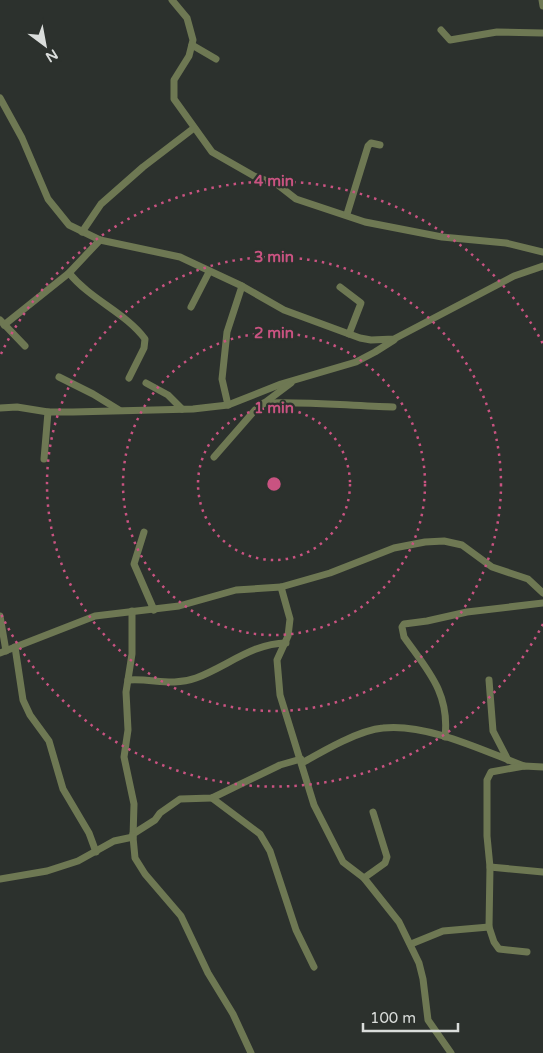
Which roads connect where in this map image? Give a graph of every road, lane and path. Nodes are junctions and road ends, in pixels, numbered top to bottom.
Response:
1 (172, 0) edge
2 (542, 0) edge
3 (543, 6) edge
4 (441, 30) dead end
5 (543, 32) edge
6 (192, 45) junction
7 (216, 59) dead end
8 (0, 98) edge
9 (194, 128) junction
10 (380, 145) dead end
11 (347, 214) junction
12 (82, 232) junction
13 (100, 240) junction
14 (543, 252) edge
15 (543, 266) edge
16 (209, 272) junction
17 (69, 273) junction
18 (242, 286) junction
19 (340, 287) dead end
20 (190, 306) dead end
21 (2, 322) edge
22 (349, 334) junction
23 (394, 339) junction
24 (25, 346) dead end
25 (59, 377) dead end
26 (129, 378) dead end
27 (298, 379) junction
28 (146, 383) dead end
29 (264, 403) junction
30 (228, 405) junction
31 (393, 407) dead end
32 (0, 408) edge
33 (182, 409) junction
34 (119, 410) junction
35 (48, 412) junction
36 (214, 457) dead end
37 (44, 459) dead end
38 (144, 532) dead end
39 (282, 586) junction
40 (543, 593) edge
41 (543, 603) edge
42 (154, 610) junction
43 (132, 612) junction
44 (0, 616) edge
45 (286, 642) junction
46 (15, 647) junction
47 (3, 652) edge
48 (128, 680) junction
49 (489, 680) dead end
50 (445, 737) junction
51 (508, 760) junction
52 (301, 761) junction
53 (524, 766) junction
54 (543, 767) edge
55 (212, 798) junction
56 (373, 812) dead end
57 (133, 836) junction
58 (96, 852) junction
59 (490, 867) junction
60 (543, 872) edge
61 (364, 878) junction
62 (0, 879) edge
63 (489, 927) junction
64 (411, 944) junction
65 (527, 952) dead end
66 (314, 967) dead end
67 (251, 1053) edge
68 (451, 1053) edge

1 - 6 street
2 - 3 street
4 - 5 street
6 - 7 street
6 - 9 street
8 - 12 street
9 - 11 street
9 - 12 street
10 - 11 street
11 - 14 street
12 - 13 street
13 - 16 street
13 - 17 street
15 - 23 street
16 - 18 street
16 - 20 street
17 - 21 street
17 - 26 street
18 - 22 street
18 - 30 street
19 - 22 street
21 - 24 street
22 - 23 street
23 - 27 street
25 - 34 street
27 - 29 street
27 - 30 street
28 - 33 street
29 - 31 street
29 - 36 street
30 - 33 street
32 - 35 street
33 - 34 street
34 - 35 street
35 - 37 street
38 - 42 street
39 - 40 street
39 - 42 street
39 - 45 street
41 - 50 street
42 - 43 street
43 - 46 street
43 - 48 street
44 - 47 street
45 - 48 street
45 - 52 street
46 - 47 street
46 - 58 street
48 - 57 street
49 - 51 street
50 - 51 street
50 - 52 street
51 - 53 street
52 - 55 street
52 - 61 street
53 - 54 street
53 - 59 street
55 - 57 street
55 - 66 street
56 - 61 street
57 - 58 street
57 - 67 street
58 - 62 street
59 - 60 street
59 - 63 street
61 - 64 street
63 - 64 street
63 - 65 street
64 - 68 street

